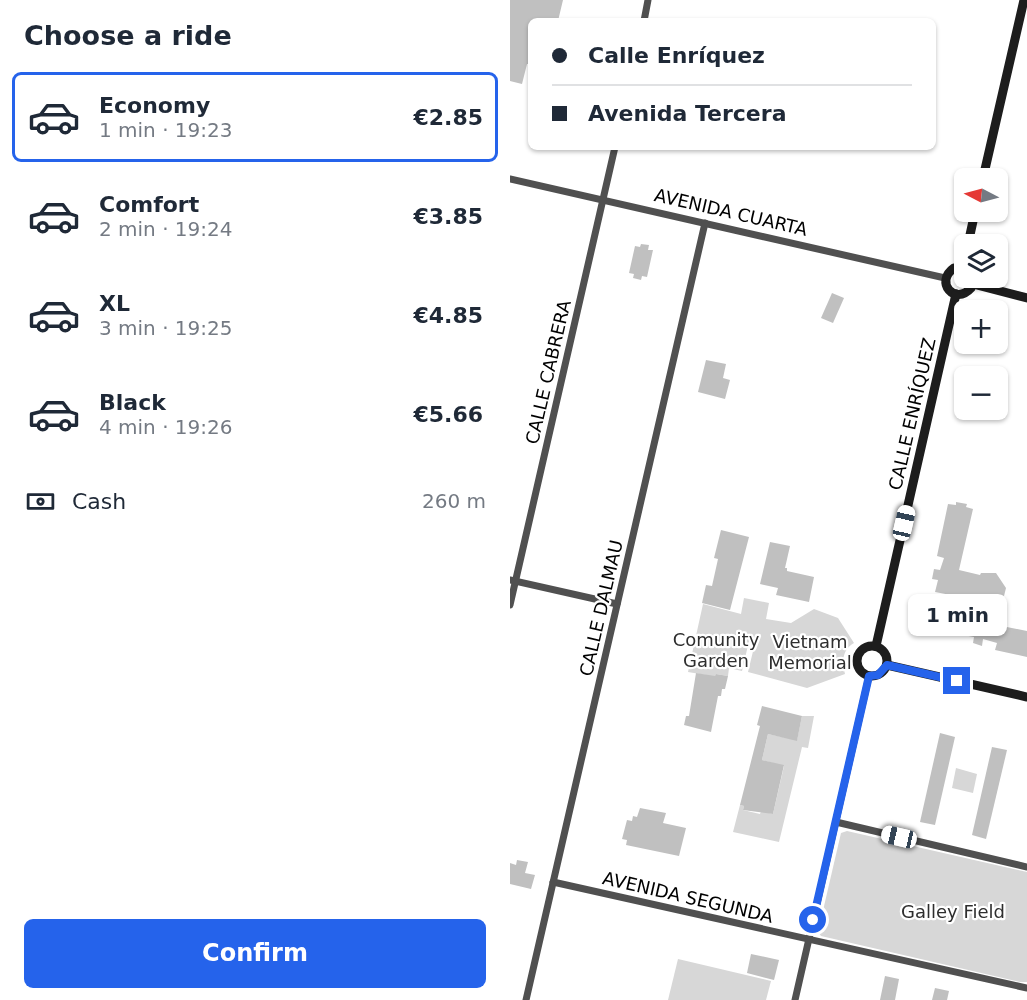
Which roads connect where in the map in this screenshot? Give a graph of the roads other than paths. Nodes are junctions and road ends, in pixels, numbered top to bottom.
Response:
1 (648, 0) edge
2 (1024, 0) edge
3 (645, 18) edge
4 (614, 150) edge
5 (985, 168) edge
6 (510, 179) edge
7 (603, 200) junction
8 (705, 223) junction
9 (954, 268) edge
10 (945, 278) junction
11 (970, 288) edge
12 (995, 288) edge
13 (956, 294) junction
14 (1027, 298) edge
15 (513, 580) edge
16 (510, 604) edge
17 (617, 604) junction
18 (876, 646) junction
19 (887, 665) junction
20 (869, 676) junction
21 (1027, 697) edge
22 (836, 822) junction
23 (1027, 867) edge
24 (553, 882) junction
25 (809, 940) junction
26 (1027, 988) edge
27 (526, 1000) edge
28 (795, 1000) edge

1 - 3 street
2 - 5 street
4 - 7 street, CALLE CABRERA
6 - 7 street, AVENIDA CUARTA
7 - 8 street, AVENIDA CUARTA
7 - 15 street, CALLE CABRERA
8 - 10 street, AVENIDA CUARTA
8 - 17 street, CALLE DALMAU
9 - 10 street
10 - 13 street
11 - 13 street
12 - 14 street
13 - 18 street, CALLE ENRÍQUEZ
15 - 16 street, CALLE CABRERA
15 - 17 street
17 - 24 street, CALLE DALMAU
18 - 19 street
18 - 20 street
19 - 20 street
19 - 21 street
20 - 22 street
22 - 23 street
22 - 25 street
24 - 25 street, AVENIDA SEGUNDA
24 - 27 street, CALLE DALMAU
25 - 26 street, AVENIDA SEGUNDA
25 - 28 street

